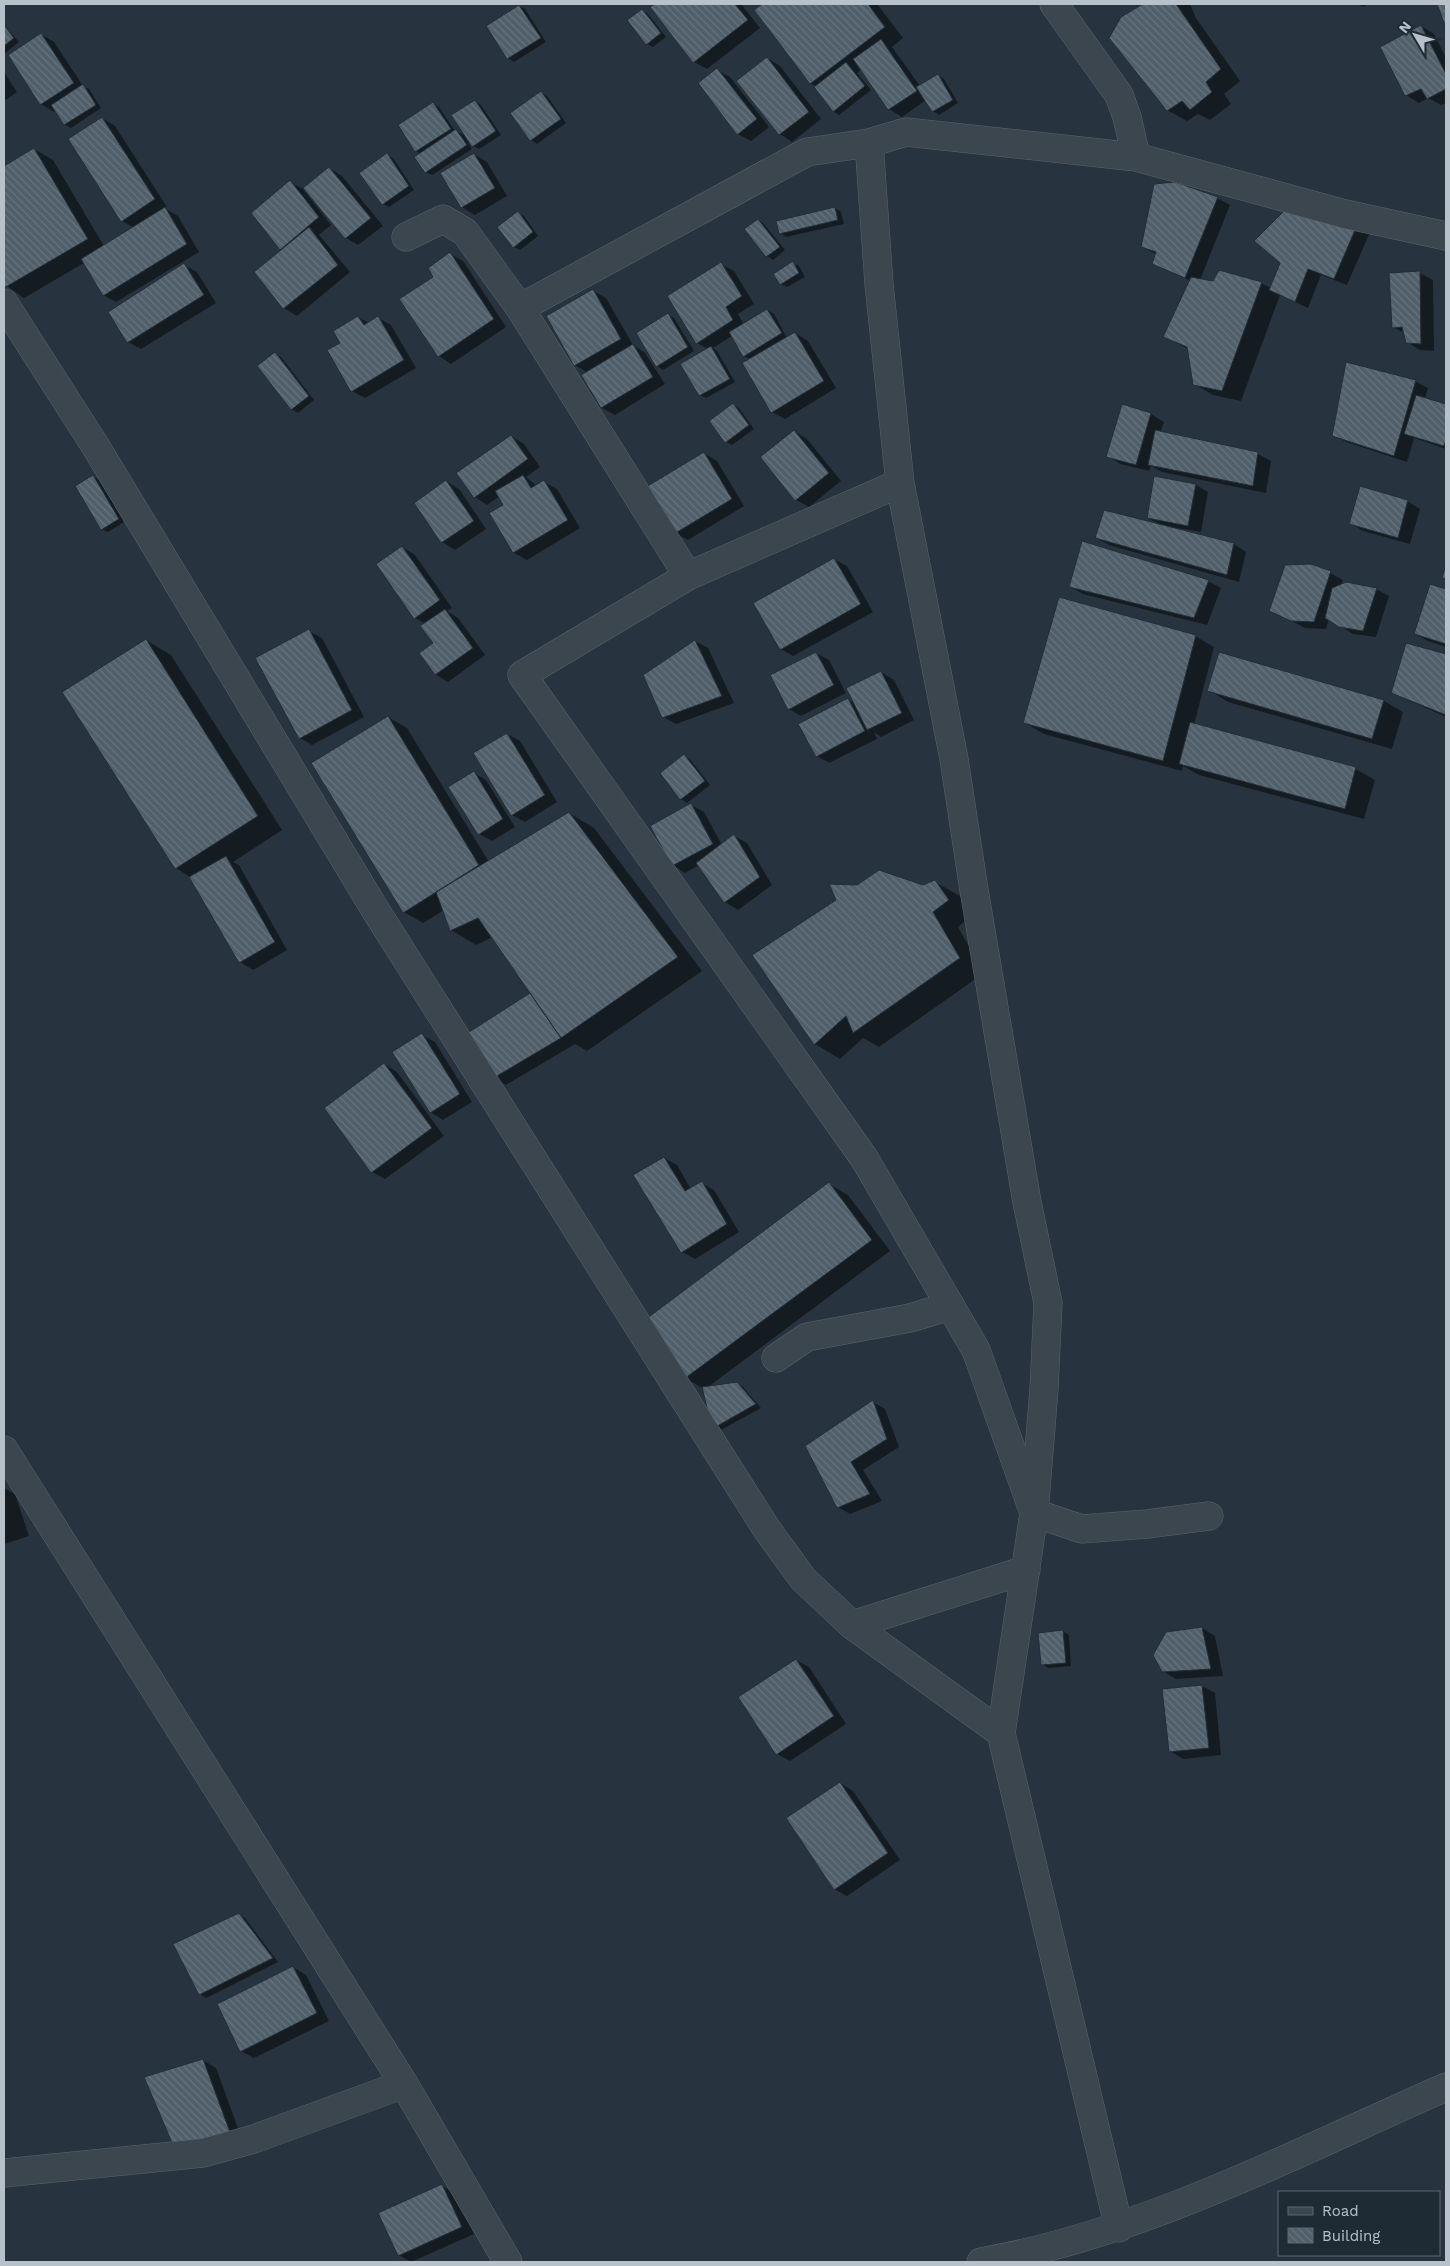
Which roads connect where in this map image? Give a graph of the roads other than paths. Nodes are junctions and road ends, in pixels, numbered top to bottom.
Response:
1 (1054, 4) edge
2 (869, 143) junction
3 (1136, 157) junction
4 (1446, 236) edge
5 (406, 237) dead end
6 (4, 303) edge
7 (520, 308) junction
8 (900, 483) junction
9 (688, 576) junction
10 (950, 1306) junction
11 (776, 1358) dead end
12 (4, 1450) edge
13 (1034, 1513) junction
14 (1210, 1516) dead end
15 (1026, 1570) junction
16 (852, 1625) junction
17 (1001, 1733) junction
18 (404, 2084) junction
19 (1446, 2087) edge
20 (4, 2173) edge
21 (1119, 2228) junction
22 (508, 2262) edge
23 (981, 2262) edge

1 - 3 street
2 - 3 street
2 - 7 street
2 - 8 street
3 - 4 street
5 - 7 street
6 - 16 street
7 - 9 street
8 - 9 street
8 - 13 street
9 - 10 street
10 - 11 street
10 - 13 street
12 - 18 street
13 - 14 street
13 - 15 street
15 - 16 street
15 - 17 street
16 - 17 street
17 - 21 street
18 - 20 street
18 - 22 street
19 - 21 street
21 - 23 street

